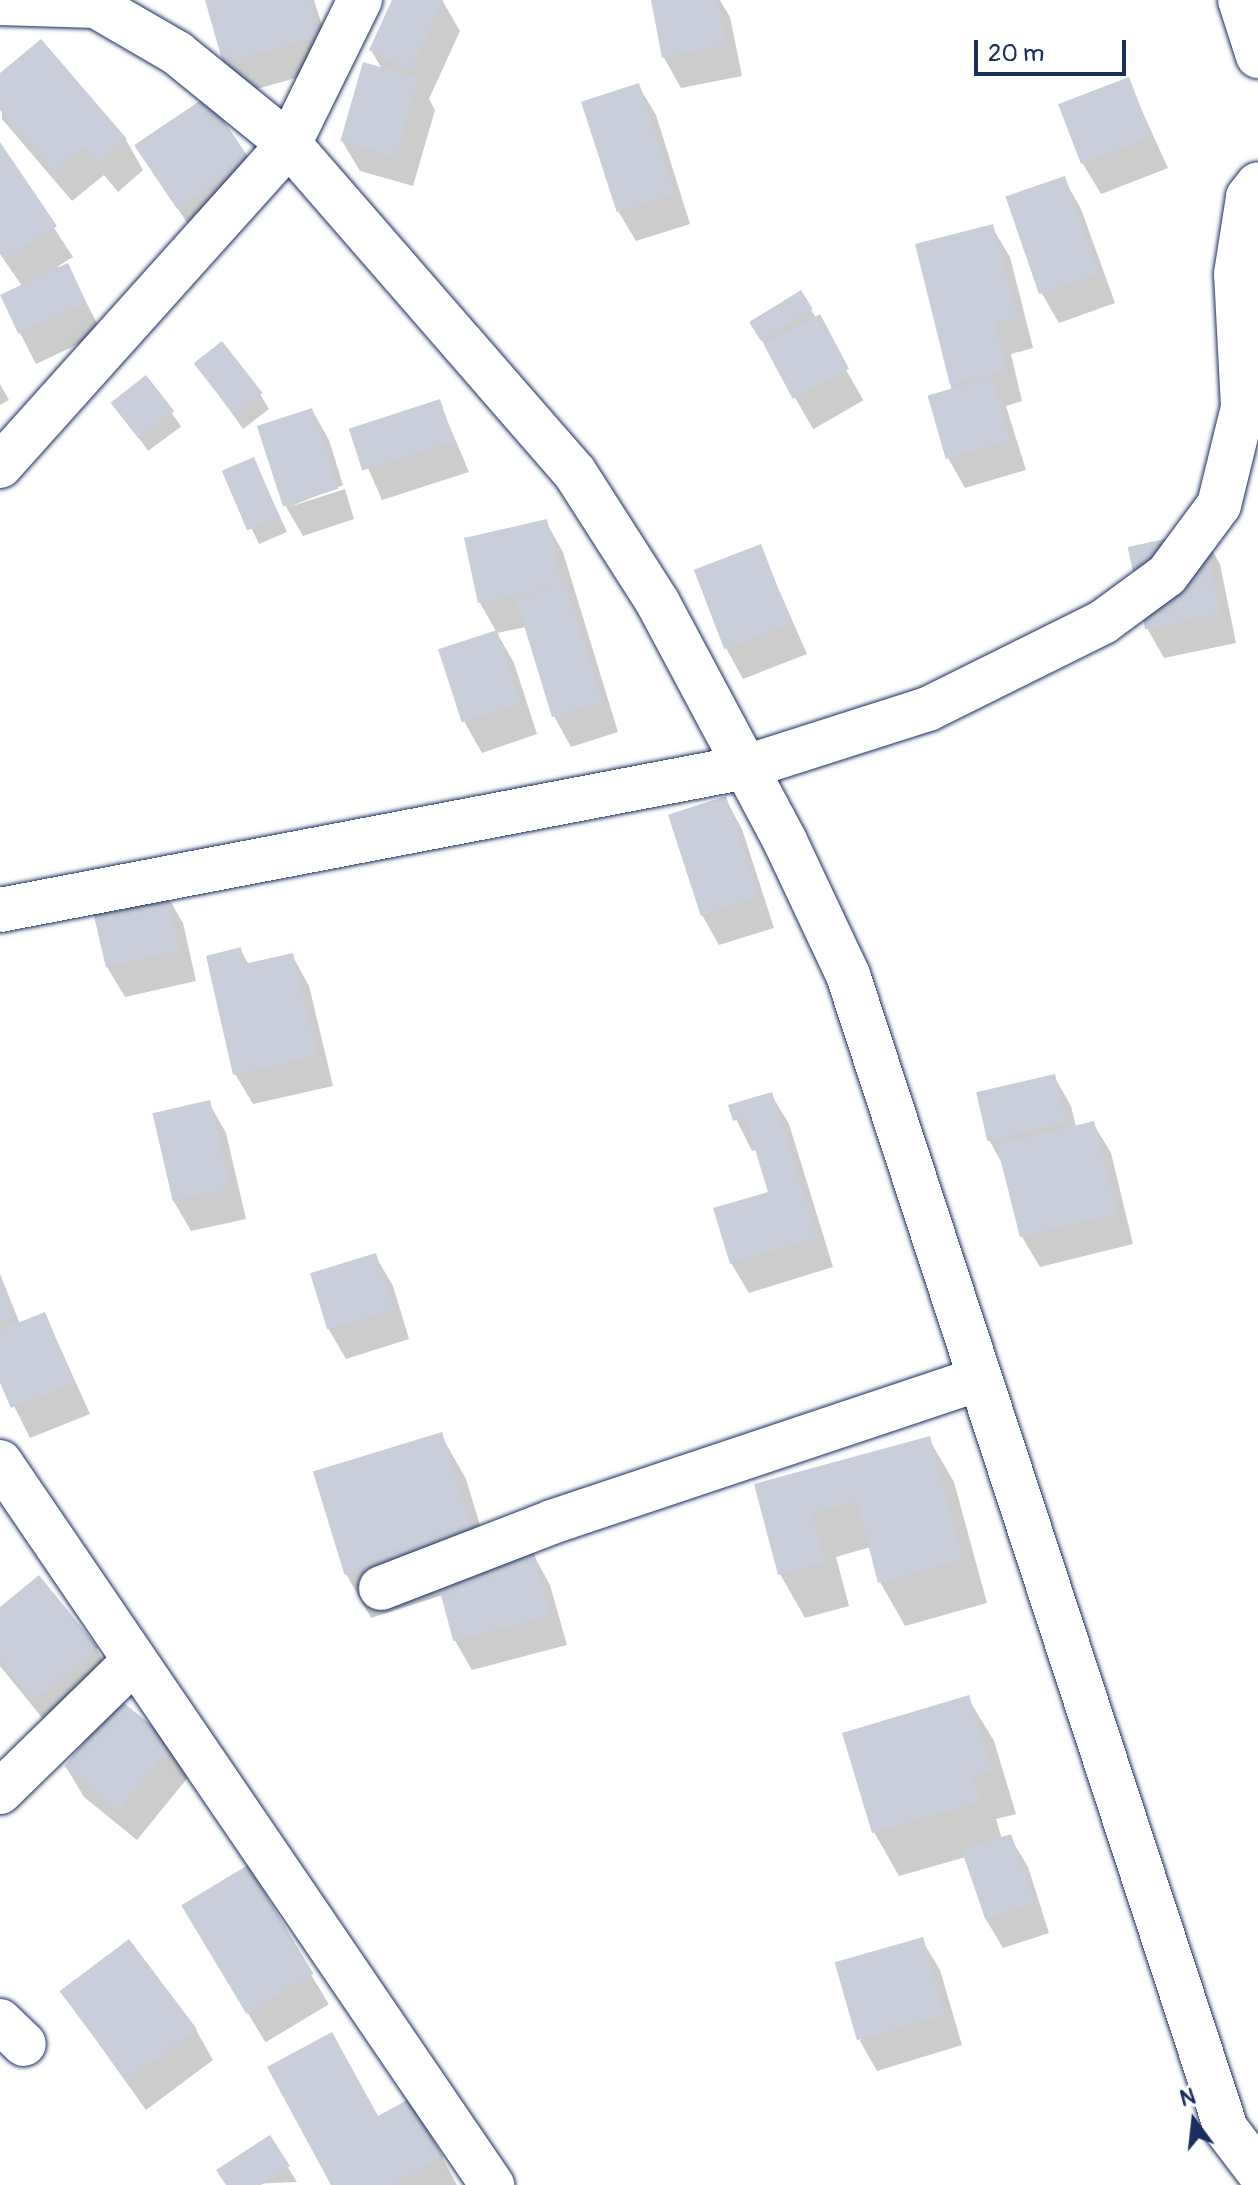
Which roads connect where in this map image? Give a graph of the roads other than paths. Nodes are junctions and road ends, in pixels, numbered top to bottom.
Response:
1 (360, 0) edge
2 (1240, 0) edge
3 (0, 3) edge
4 (1258, 56) edge
5 (289, 144) junction
6 (1258, 184) edge
7 (0, 466) edge
8 (746, 767) junction
9 (0, 910) edge
10 (979, 1379) junction
11 (0, 1462) edge
12 (381, 1588) dead end
13 (133, 1662) junction
14 (0, 1792) edge
15 (1251, 2175) edge
16 (492, 2185) edge

1 - 5 street
2 - 4 street
3 - 5 street
5 - 7 street
5 - 8 street
6 - 8 street
8 - 9 street
8 - 10 street
10 - 12 street
10 - 15 street
11 - 13 street
13 - 14 street
13 - 16 street

